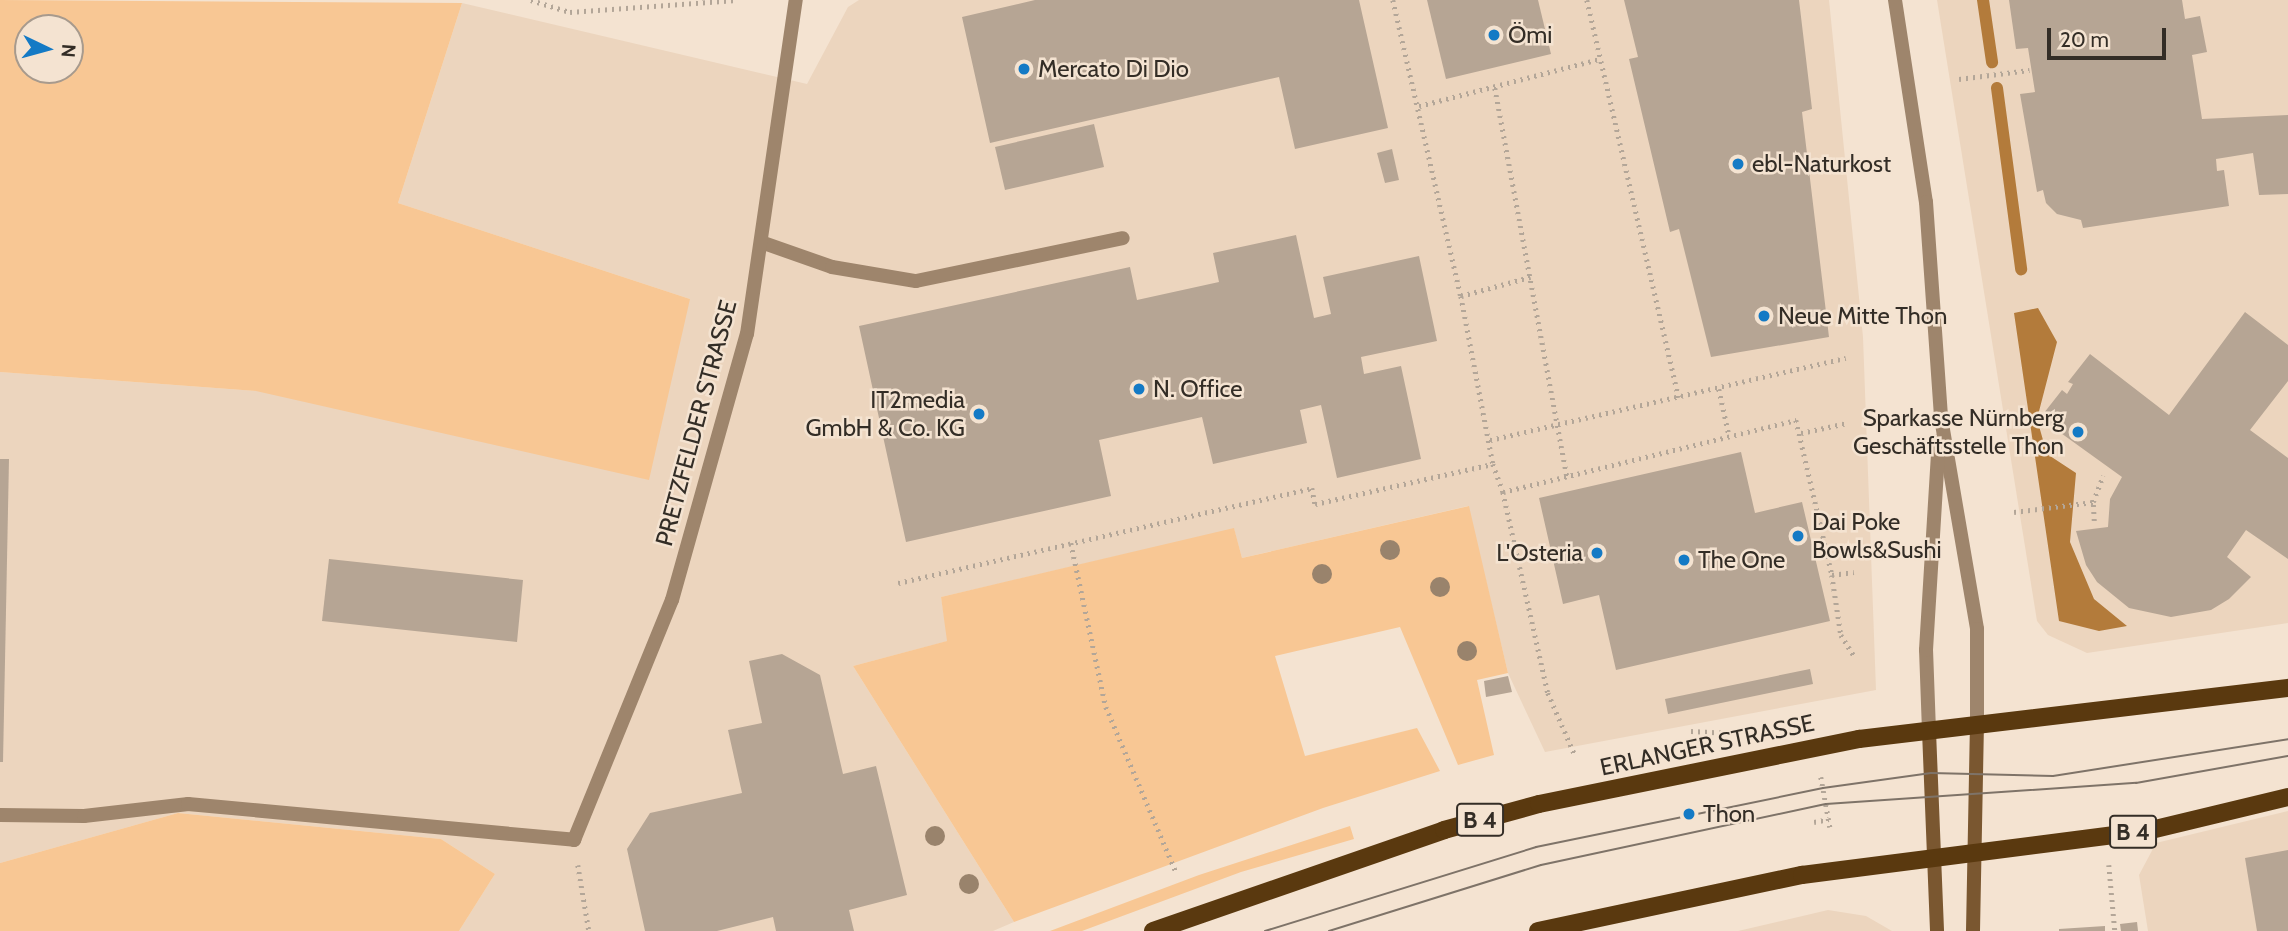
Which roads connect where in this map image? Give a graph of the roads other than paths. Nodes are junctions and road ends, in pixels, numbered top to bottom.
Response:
1 (796, 0) edge
2 (1895, 0) edge
3 (1123, 238) dead end
4 (761, 243) junction
5 (1941, 418) junction
6 (2288, 688) edge
7 (1977, 726) junction
8 (1929, 731) junction
9 (2288, 797) edge
10 (0, 816) edge
11 (1974, 851) junction
12 (1935, 856) junction
13 (1153, 931) edge
14 (1538, 931) edge
15 (1937, 931) edge
16 (1973, 931) edge

1 - 4 street, PRETZFELDER STRASSE
2 - 5 street
3 - 4 street
4 - 10 street, PRETZFELDER STRASSE
5 - 7 street
5 - 8 street
6 - 7 main road, ERLANGER STRASSE / B 4
7 - 8 main road, ERLANGER STRASSE / B 4
7 - 11 main road
8 - 12 main road
8 - 13 main road, ERLANGER STRASSE / B 4
9 - 11 main road, B 4
11 - 12 main road, B 4
11 - 16 main road
12 - 14 main road, B 4
12 - 15 main road

